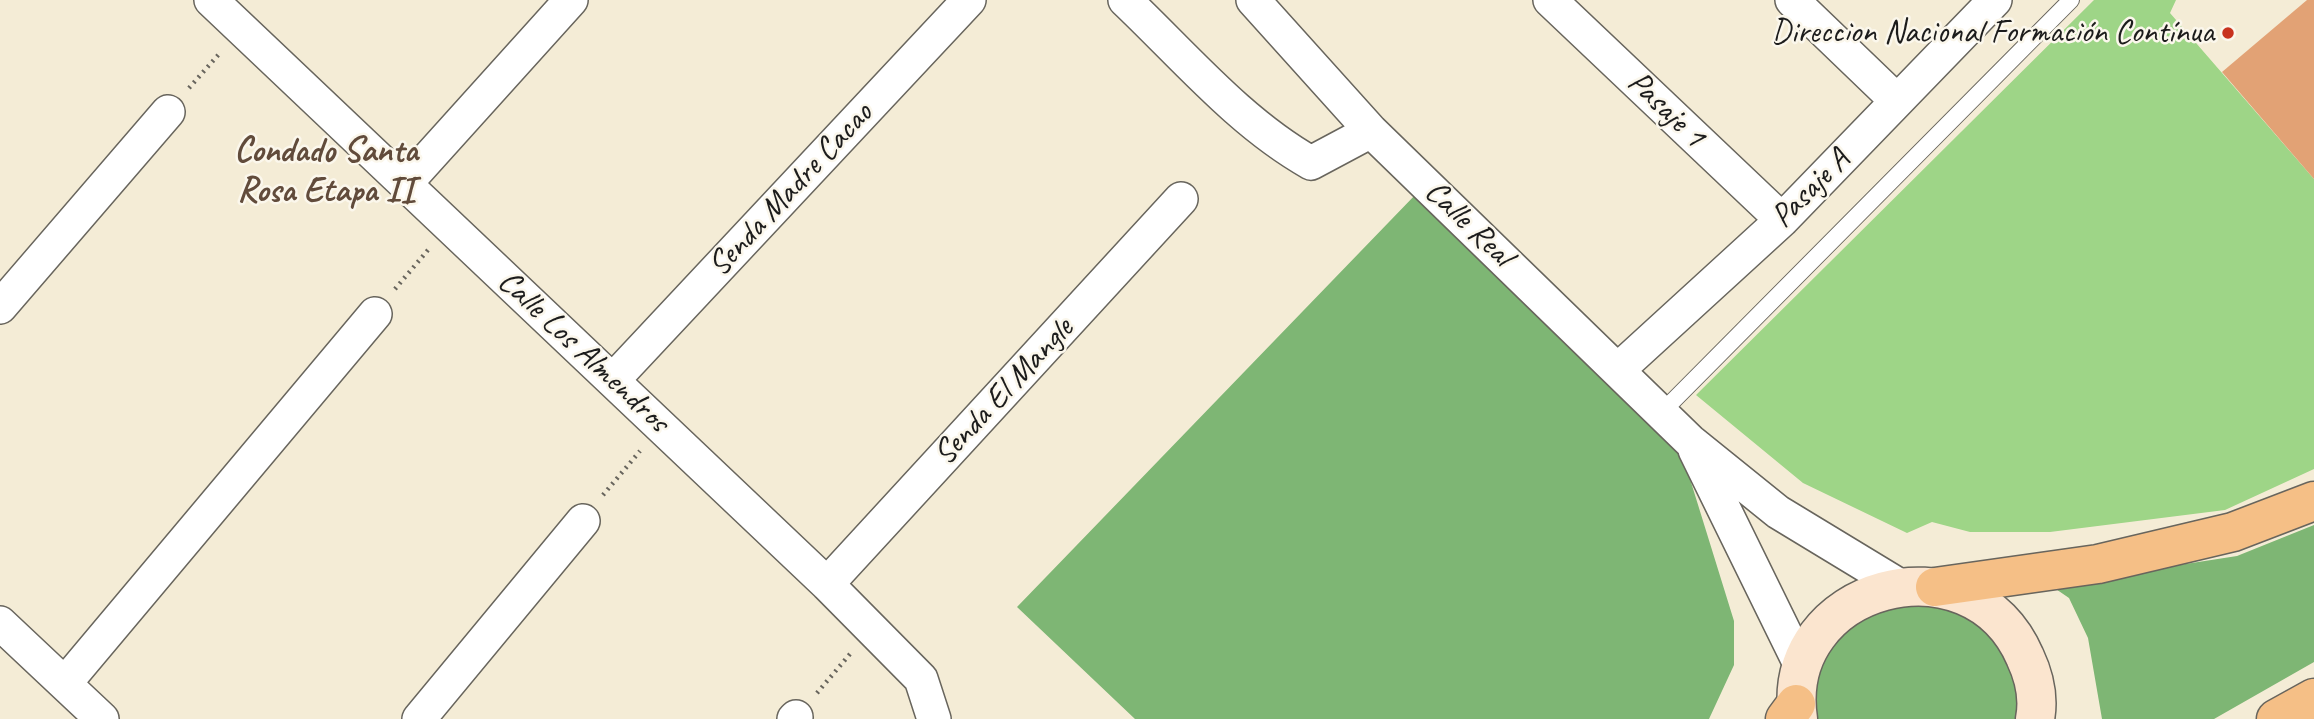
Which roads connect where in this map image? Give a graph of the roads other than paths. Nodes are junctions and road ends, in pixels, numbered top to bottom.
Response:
1 (211, 0) edge
2 (571, 0) edge
3 (969, 0) edge
4 (1125, 0) edge
5 (1550, 0) edge
6 (1792, 0) edge
7 (1995, 0) edge
8 (2071, 0) edge
9 (1255, 1) edge
10 (1898, 101) junction
11 (168, 112) road end
12 (1371, 131) junction
13 (405, 184) junction
14 (1181, 199) dead end
15 (1782, 220) junction
16 (0, 307) edge
17 (375, 314) road end
18 (1619, 369) junction
19 (613, 380) junction
20 (1662, 412) junction
21 (1690, 441) junction
22 (2314, 501) edge
23 (583, 521) road end
24 (827, 584) junction
25 (1918, 586) junction
26 (0, 623) edge
27 (66, 682) junction
28 (2314, 698) edge
29 (1795, 703) edge
30 (2037, 716) edge
31 (102, 719) edge
32 (419, 719) edge
33 (934, 719) edge
34 (2276, 719) edge

1 - 13 street, Calle Los Almendros
2 - 13 street
3 - 19 street, Senda Madre Cacao
4 - 12 street
5 - 15 street, Pasaje 1
6 - 10 street
7 - 10 street, Pasaje A
8 - 20 lane
9 - 12 street, Calle Real
10 - 15 street, Pasaje A
11 - 16 street
12 - 18 street, Calle Real
13 - 19 street, Calle Los Almendros
14 - 24 street, Senda El Mangle
15 - 18 street, Pasaje A
17 - 27 street
18 - 20 street, Calle Real
19 - 24 street, Calle Los Almendros
20 - 21 street, Calle Real
21 - 25 street, Calle Real
21 - 29 street, Calle Real
22 - 25 highway
23 - 32 street
24 - 33 street, Calle Los Almendros
25 - 29 main road
25 - 30 main road
26 - 27 street
27 - 31 street
28 - 34 highway

